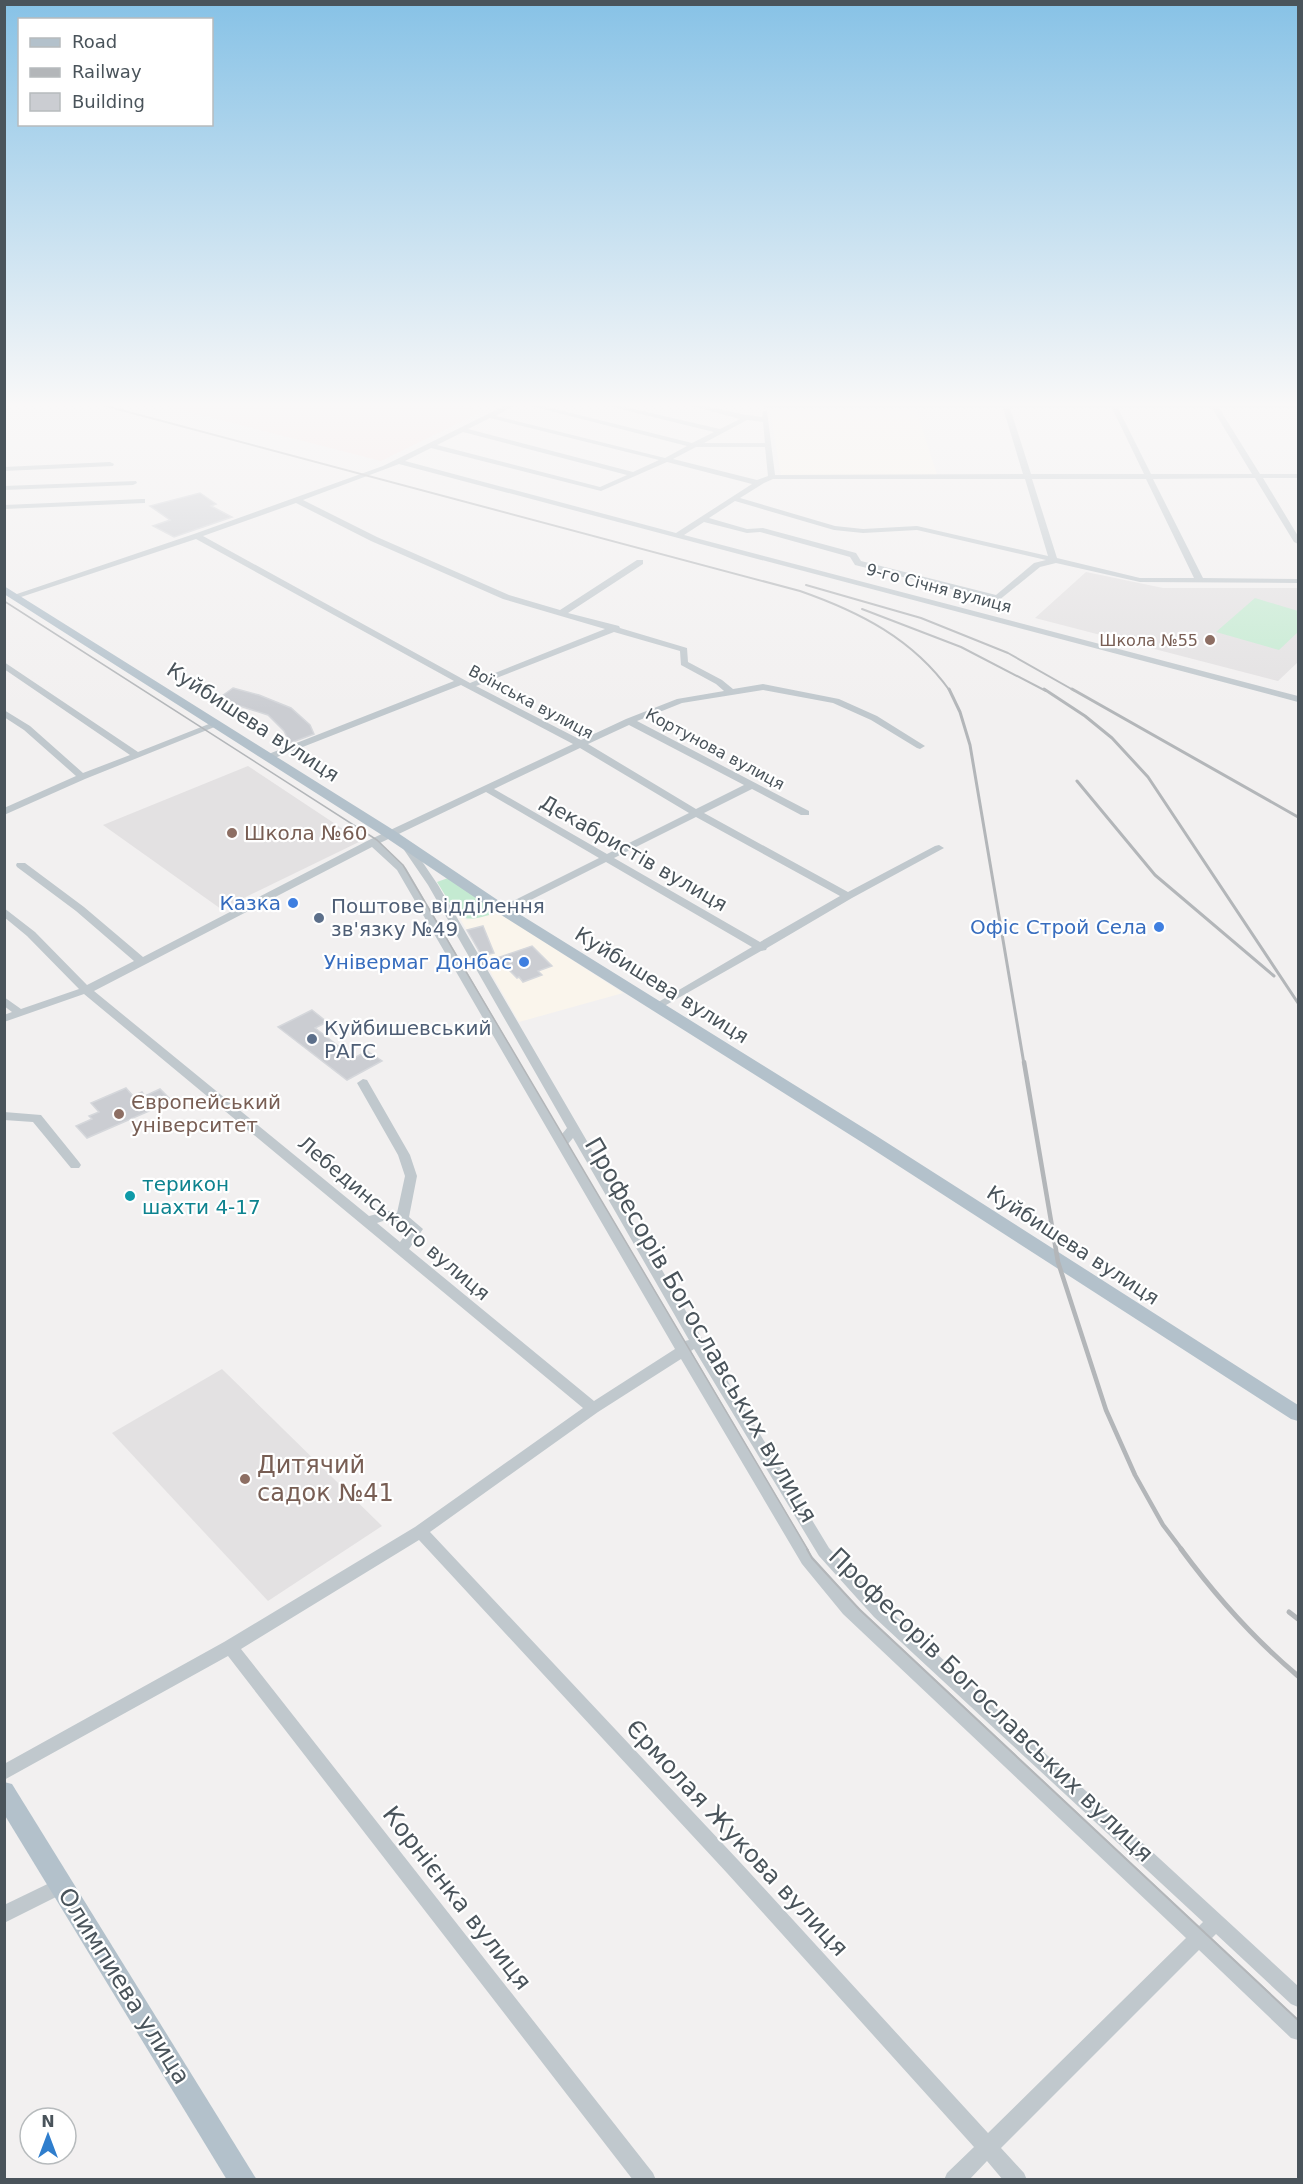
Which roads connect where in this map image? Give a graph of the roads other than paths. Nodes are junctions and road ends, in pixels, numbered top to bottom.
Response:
1 (29, 506) edge
2 (284, 506) edge
3 (308, 506) edge
4 (566, 506) edge
5 (724, 506) edge
6 (759, 506) edge
7 (1037, 506) edge
8 (1164, 506) edge
9 (1277, 506) edge
10 (4, 507) edge
11 (702, 519) junction
12 (678, 535) junction
13 (198, 536) junction
14 (1299, 542) edge
15 (1054, 561) junction
16 (640, 562) dead end
17 (1200, 581) junction
18 (1299, 581) edge
19 (7, 596) edge
20 (562, 612) junction
21 (616, 628) junction
22 (4, 665) edge
23 (465, 684) junction
24 (730, 691) junction
25 (1299, 699) edge
26 (4, 713) edge
27 (629, 721) junction
28 (217, 724) junction
29 (581, 744) junction
30 (920, 746) dead end
31 (137, 754) junction
32 (269, 757) junction
33 (82, 777) junction
34 (750, 786) junction
35 (487, 789) junction
36 (4, 812) edge
37 (694, 812) junction
38 (805, 813) dead end
39 (390, 834) junction
40 (373, 842) junction
41 (405, 844) junction
42 (939, 848) dead end
43 (606, 857) junction
44 (21, 866) dead end
45 (848, 896) junction
46 (503, 910) junction
47 (4, 911) edge
48 (762, 948) junction
49 (141, 961) junction
50 (86, 990) junction
51 (4, 1000) edge
52 (659, 1006) junction
53 (19, 1013) junction
54 (4, 1018) edge
55 (363, 1083) dead end
56 (4, 1116) edge
57 (574, 1127) junction
58 (562, 1144) junction
59 (75, 1165) dead end
60 (402, 1218) junction
61 (367, 1221) junction
62 (402, 1250) junction
63 (690, 1345) junction
64 (593, 1408) junction
65 (1299, 1414) edge
66 (420, 1531) junction
67 (230, 1647) junction
68 (4, 1773) edge
69 (4, 1792) edge
70 (62, 1885) junction
71 (4, 1915) edge
72 (1216, 1921) junction
73 (1199, 1938) junction
74 (1299, 1998) edge
75 (1299, 2031) edge
76 (988, 2147) junction
77 (243, 2180) edge
78 (646, 2180) edge
79 (954, 2180) edge
80 (1017, 2180) edge

1 - 10 street
2 - 13 street
3 - 20 street
4 - 12 street, 9-го Січня вулиця
5 - 11 street
6 - 15 street
7 - 15 street
8 - 17 street
9 - 14 street
11 - 12 street
11 - 15 street
12 - 25 street, 9-го Січня вулиця
13 - 19 street
13 - 23 street, Воїнська вулиця
15 - 17 street
16 - 20 street
17 - 18 street
19 - 28 main road, Куйбишева вулиця
20 - 21 street
21 - 23 street
21 - 24 street
22 - 31 street
23 - 29 street, Воїнська вулиця
23 - 32 street
24 - 27 street, Кортунова вулиця
24 - 30 street, Кортунова вулиця
26 - 33 street
27 - 29 street
27 - 34 street, Кортунова вулиця
28 - 31 street
28 - 32 main road, Куйбишева вулиця
29 - 35 street
29 - 37 street, Воїнська вулиця
31 - 33 street
32 - 39 main road, Куйбишева вулиця
33 - 36 street
34 - 37 street
34 - 38 street, Кортунова вулиця
35 - 39 street
35 - 43 street, Декабристів вулиця
37 - 43 street
37 - 45 street, Воїнська вулиця
39 - 40 street
39 - 41 main road, Куйбишева вулиця
40 - 49 street
40 - 58 street
41 - 46 main road, Куйбишева вулиця
41 - 57 street, Професорів Богославських вулиця
42 - 45 street
43 - 46 street
43 - 48 street, Декабристів вулиця
44 - 49 street
45 - 48 street
46 - 52 main road, Куйбишева вулиця
47 - 50 street
48 - 52 street
49 - 50 street
50 - 53 street
50 - 61 street, Лебединського вулиця
51 - 53 street
52 - 65 main road, Куйбишева вулиця
53 - 54 street
55 - 60 street
56 - 59 street
57 - 58 street, Професорів Богославських вулиця
57 - 63 street, Професорів Богославських вулиця
58 - 63 street, Професорів Богославських вулиця
60 - 61 street
60 - 62 street
61 - 62 street, Лебединського вулиця
62 - 64 street, Лебединського вулиця
63 - 64 street
63 - 72 street, Професорів Богославських вулиця
63 - 73 street, Професорів Богославських вулиця
64 - 66 street
66 - 67 street
66 - 76 street, Єрмолая Жукова вулиця
67 - 68 street
67 - 78 street, Корнієнка вулиця
69 - 70 main road, Олимпиева улица
70 - 71 street
70 - 77 main road, Олимпиева улица
72 - 73 street
72 - 74 street, Професорів Богославських вулиця
73 - 75 street, Професорів Богославських вулиця
73 - 76 street
76 - 79 street
76 - 80 street, Єрмолая Жукова вулиця

